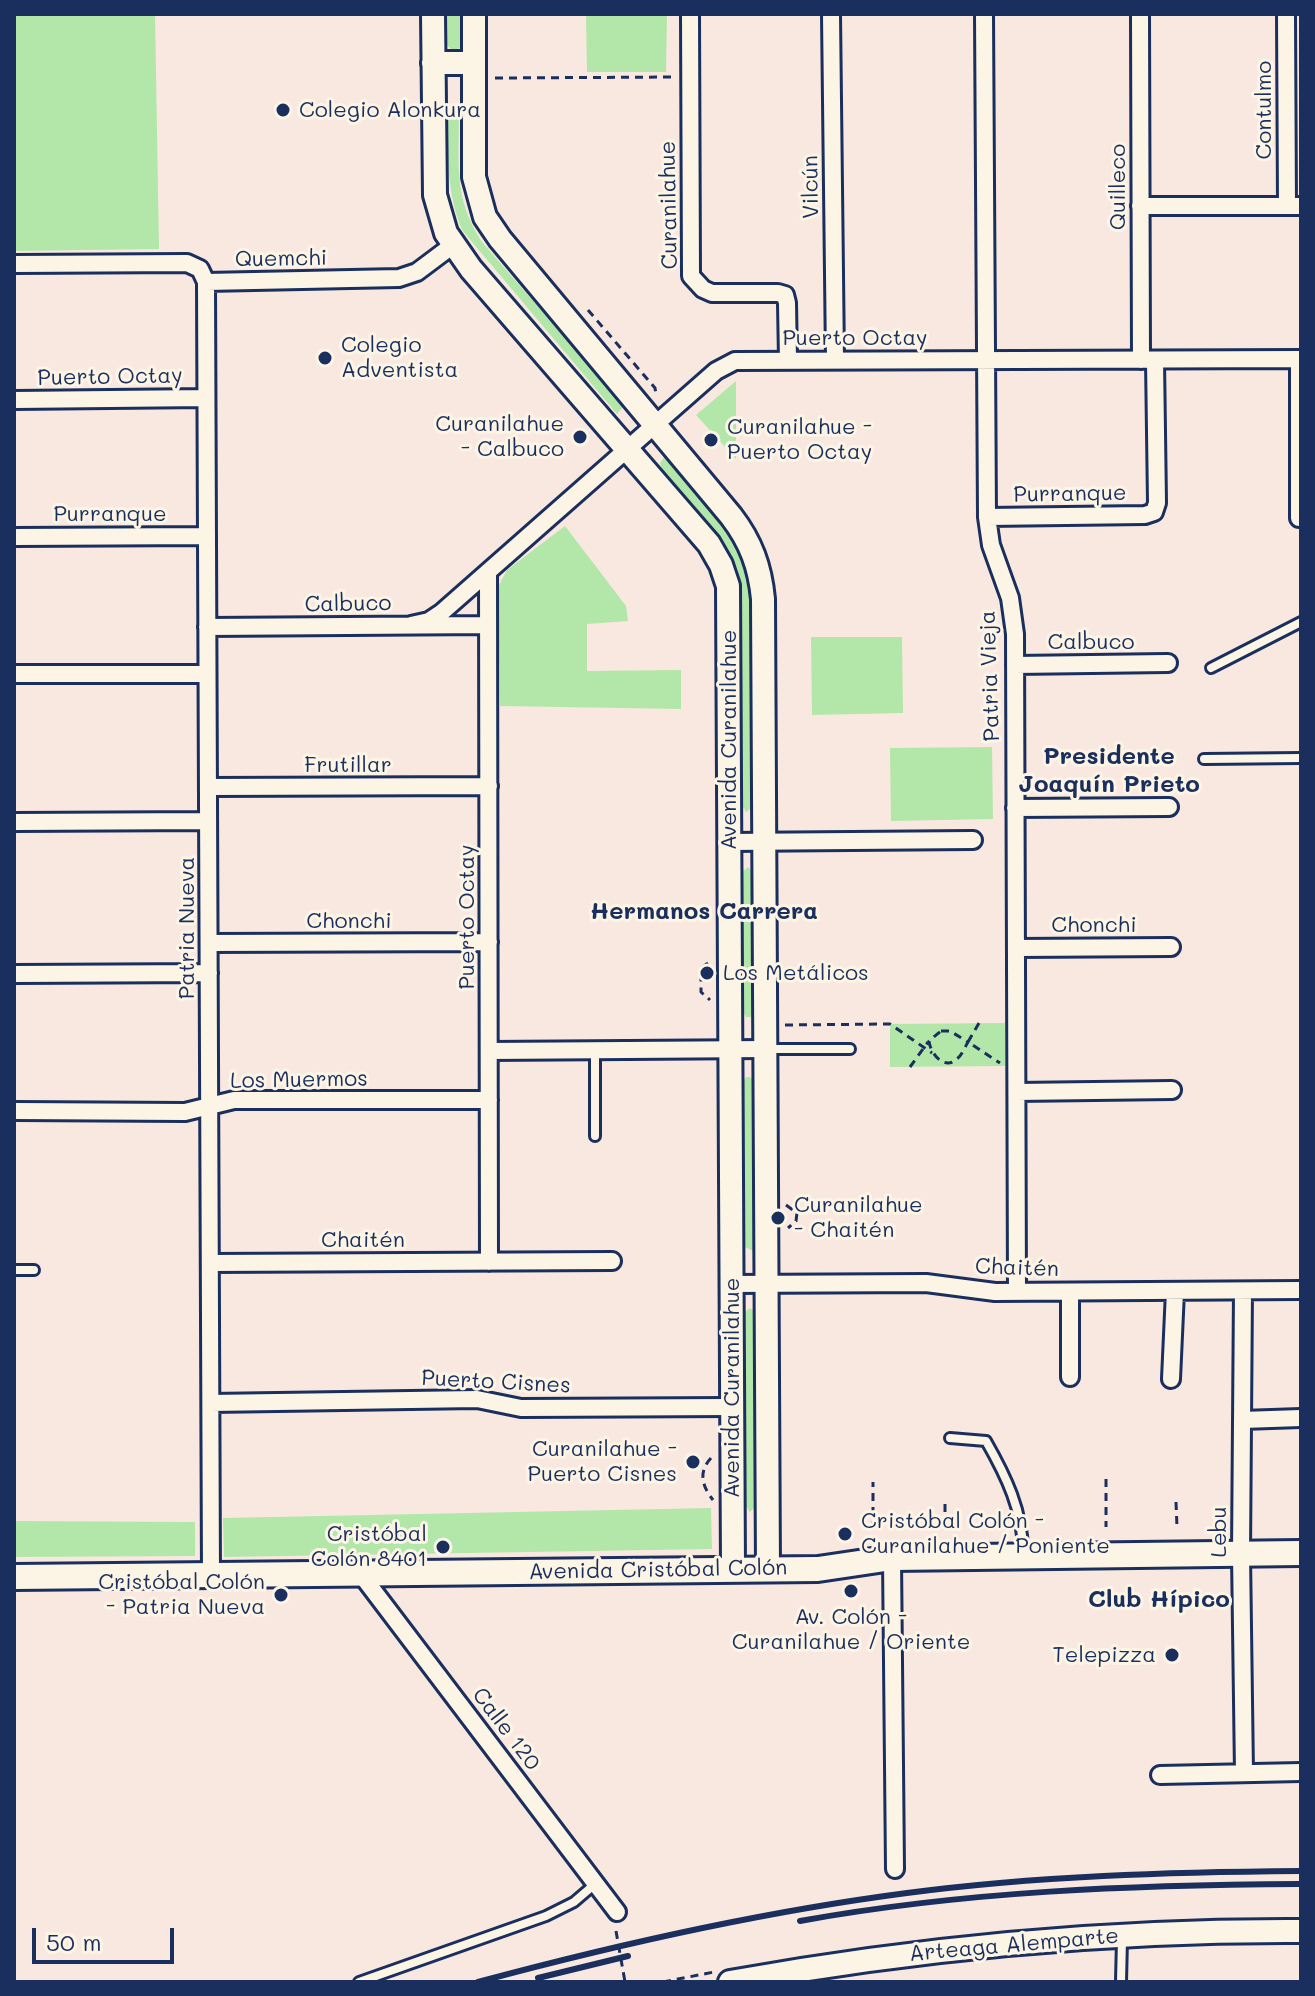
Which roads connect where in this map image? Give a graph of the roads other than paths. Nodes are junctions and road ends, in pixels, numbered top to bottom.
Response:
1 (433, 14) edge
2 (474, 14) edge
3 (690, 14) edge
4 (831, 14) edge
5 (984, 14) edge
6 (1140, 14) edge
7 (1286, 14) edge
8 (433, 63) junction
9 (474, 63) junction
10 (1140, 206) junction
11 (1294, 206) edge
12 (453, 245) junction
13 (14, 264) edge
14 (206, 282) junction
15 (1300, 359) edge
16 (788, 360) junction
17 (835, 360) junction
18 (986, 360) junction
19 (1148, 360) junction
20 (206, 398) junction
21 (14, 400) edge
22 (656, 425) junction
23 (628, 450) junction
24 (1154, 512) joint
25 (987, 517) junction
26 (1299, 518) dead end
27 (207, 536) junction
28 (14, 537) edge
29 (488, 572) junction
30 (1301, 622) edge
31 (411, 625) junction
32 (488, 625) junction
33 (207, 627) junction
34 (1168, 663) dead end
35 (1015, 665) junction
36 (1211, 668) dead end
37 (14, 674) edge
38 (207, 674) junction
39 (1301, 758) edge
40 (1204, 759) dead end
41 (489, 786) junction
42 (208, 787) junction
43 (1169, 807) dead end
44 (1015, 808) junction
45 (208, 821) junction
46 (14, 822) edge
47 (973, 840) dead end
48 (730, 842) junction
49 (764, 842) junction
50 (489, 942) junction
51 (209, 943) junction
52 (1171, 947) dead end
53 (1016, 948) junction
54 (209, 973) junction
55 (14, 974) edge
56 (731, 1049) junction
57 (765, 1049) junction
58 (850, 1049) dead end
59 (595, 1050) junction
60 (489, 1051) junction
61 (1172, 1090) dead end
62 (1017, 1092) junction
63 (489, 1100) junction
64 (209, 1106) junction
65 (14, 1111) edge
66 (595, 1136) dead end
67 (612, 1261) dead end
68 (489, 1262) junction
69 (210, 1263) junction
70 (14, 1270) edge
71 (34, 1270) dead end
72 (731, 1284) junction
73 (767, 1284) junction
74 (1301, 1290) edge
75 (1175, 1291) junction
76 (1243, 1291) junction
77 (1017, 1292) junction
78 (1070, 1292) junction
79 (1070, 1377) dead end
80 (1171, 1379) dead end
81 (211, 1403) junction
82 (732, 1407) junction
83 (1301, 1418) edge
84 (1242, 1420) junction
85 (950, 1438) dead end
86 (1301, 1553) edge
87 (1241, 1554) junction
88 (892, 1558) junction
89 (1023, 1558) junction
90 (768, 1569) junction
91 (733, 1570) junction
92 (360, 1573) junction
93 (211, 1575) junction
94 (14, 1577) edge
95 (1301, 1772) edge
96 (1244, 1773) junction
97 (1160, 1775) dead end
98 (895, 1869) dead end
99 (595, 1884) junction
100 (617, 1912) road end
101 (1301, 1931) edge
102 (1122, 1935) junction
103 (359, 1982) edge
104 (730, 1982) edge
105 (1121, 1982) edge

1 - 8 main road, Avenida Curanilahue
2 - 9 main road, Avenida Curanilahue
3 - 16 street, Curanilahue
4 - 17 street, Vilcún
5 - 18 street, Patria Vieja
6 - 10 street, Quilleco
7 - 11 street, Contulmo
8 - 9 main road
8 - 12 main road, Avenida Curanilahue
9 - 22 main road, Avenida Curanilahue
10 - 11 street
10 - 19 street, Quilleco
12 - 14 street, Quemchi
12 - 23 main road, Avenida Curanilahue
13 - 14 street, Quemchi
14 - 20 street, Patria Nueva
15 - 19 street, Puerto Octay
15 - 26 street
16 - 17 street, Puerto Octay
16 - 22 street, Puerto Octay
17 - 18 street, Puerto Octay
18 - 19 street, Puerto Octay
18 - 25 street, Patria Vieja
19 - 24 street, Quilleco
20 - 21 street, Puerto Octay
20 - 27 street, Patria Nueva
22 - 23 street, Puerto Octay
22 - 49 main road, Avenida Curanilahue
23 - 29 street, Puerto Octay
23 - 48 main road, Avenida Curanilahue
24 - 25 street, Purranque
25 - 35 street, Patria Vieja
27 - 28 street, Purranque
27 - 33 street, Patria Nueva
29 - 31 street, Puerto Octay
29 - 32 street, Puerto Octay
30 - 36 lane
31 - 32 street, Calbuco
31 - 33 street, Calbuco
32 - 41 street, Puerto Octay
33 - 38 street, Patria Nueva
34 - 35 street, Calbuco
35 - 44 street, Patria Vieja
37 - 38 street
38 - 42 street, Patria Nueva
39 - 40 lane
41 - 42 street, Frutillar
41 - 50 street, Puerto Octay
42 - 45 street, Patria Nueva
43 - 44 street
44 - 53 street, Patria Vieja
45 - 46 street
45 - 51 street, Patria Nueva
47 - 49 street
48 - 49 street
48 - 56 main road, Avenida Curanilahue
49 - 57 main road, Avenida Curanilahue
50 - 51 street, Chonchi
50 - 60 street, Puerto Octay
51 - 54 street, Patria Nueva
52 - 53 street, Chonchi
53 - 62 street, Patria Vieja
54 - 55 street
54 - 64 street, Patria Nueva
56 - 57 street
56 - 59 street
56 - 72 main road, Avenida Curanilahue
57 - 58 lane
57 - 73 main road, Avenida Curanilahue
59 - 60 street
59 - 66 lane
60 - 63 street, Puerto Octay
61 - 62 street
62 - 77 street, Patria Vieja
63 - 64 street, Los Muermos
63 - 68 street, Puerto Octay
64 - 65 street, Los Muermos
64 - 69 street, Patria Nueva
67 - 68 street, Chaitén
68 - 69 street, Chaitén
69 - 81 street, Patria Nueva
70 - 71 lane
72 - 73 street, Chaitén
72 - 82 main road, Avenida Curanilahue
73 - 77 street, Chaitén
73 - 90 main road, Avenida Curanilahue
74 - 76 street, Chaitén
75 - 76 street, Chaitén
75 - 78 street, Chaitén
75 - 80 street
76 - 84 street, Lebu
77 - 78 street, Chaitén
78 - 79 street
81 - 82 street, Puerto Cisnes
81 - 93 street, Patria Nueva
82 - 91 main road, Avenida Curanilahue
83 - 84 street
84 - 87 street, Lebu
85 - 89 lane
86 - 87 main road, Avenida Cristóbal Colón
87 - 89 main road, Avenida Cristóbal Colón
87 - 96 street, Lebu
88 - 89 main road, Avenida Cristóbal Colón
88 - 90 main road, Avenida Cristóbal Colón
88 - 98 street
90 - 91 main road, Avenida Cristóbal Colón
91 - 92 main road, Avenida Cristóbal Colón
92 - 93 main road, Avenida Cristóbal Colón
92 - 99 street, Calle 120
93 - 94 main road, Avenida Cristóbal Colón
95 - 96 street
96 - 97 street
99 - 100 street, Calle 120
99 - 103 lane
101 - 102 main road, Arteaga Alemparte
102 - 104 main road, Arteaga Alemparte
102 - 105 lane

